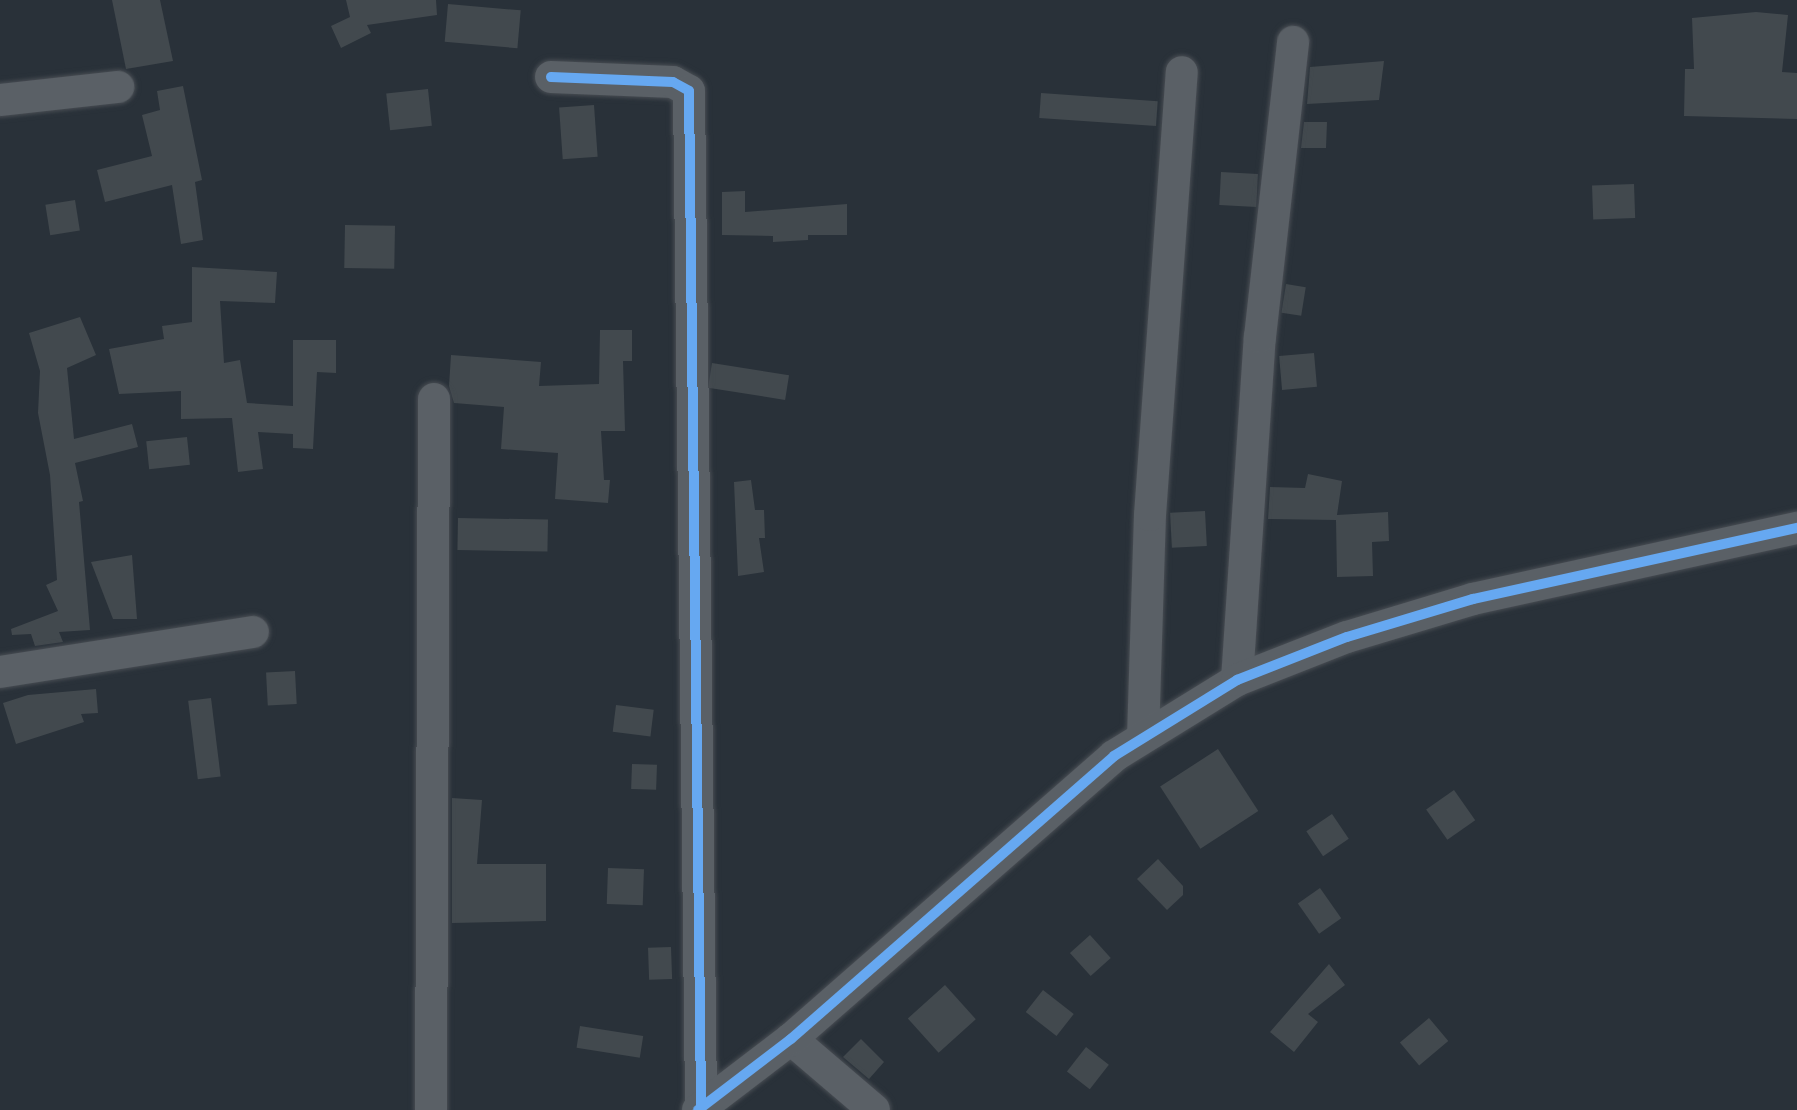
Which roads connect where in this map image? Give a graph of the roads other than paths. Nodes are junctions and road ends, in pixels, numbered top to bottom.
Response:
1 (1293, 42) dead end
2 (1182, 72) dead end
3 (551, 77) dead end
4 (118, 87) dead end
5 (0, 100) edge
6 (434, 399) dead end
7 (1797, 528) edge
8 (253, 632) dead end
9 (0, 672) edge
10 (1237, 680) junction
11 (1143, 737) junction
12 (792, 1038) junction
13 (699, 1109) edge
14 (431, 1110) edge
15 (874, 1110) edge

1 - 10 street
2 - 11 street
3 - 13 street
4 - 5 street
6 - 14 street
7 - 10 street
8 - 9 street
10 - 11 street
11 - 12 street
12 - 13 street
12 - 15 street

